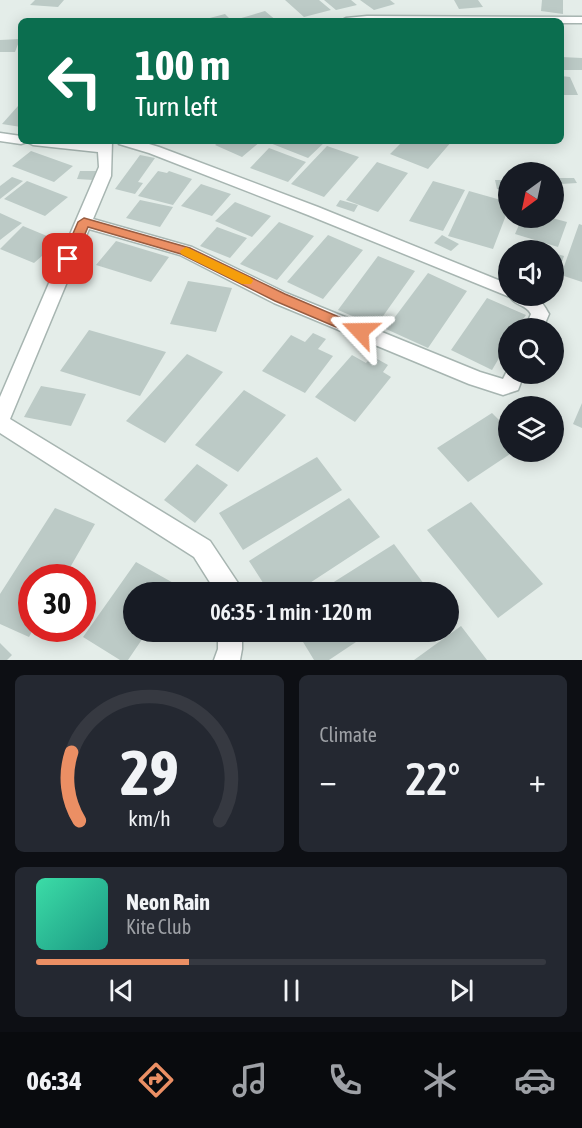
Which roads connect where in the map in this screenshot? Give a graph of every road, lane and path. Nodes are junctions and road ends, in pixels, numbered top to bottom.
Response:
1 (564, 20) edge
2 (582, 20) edge
3 (0, 137) edge
4 (18, 140) edge
5 (87, 144) edge
6 (134, 144) edge
7 (105, 145) edge
8 (84, 222) junction
9 (498, 287) edge
10 (511, 384) edge
11 (0, 422) edge
12 (225, 582) edge
13 (230, 642) edge
14 (226, 660) edge

1 - 2 street
3 - 4 street
5 - 7 street
6 - 9 street
7 - 8 street
8 - 10 street
8 - 11 street
11 - 12 street
13 - 14 street

